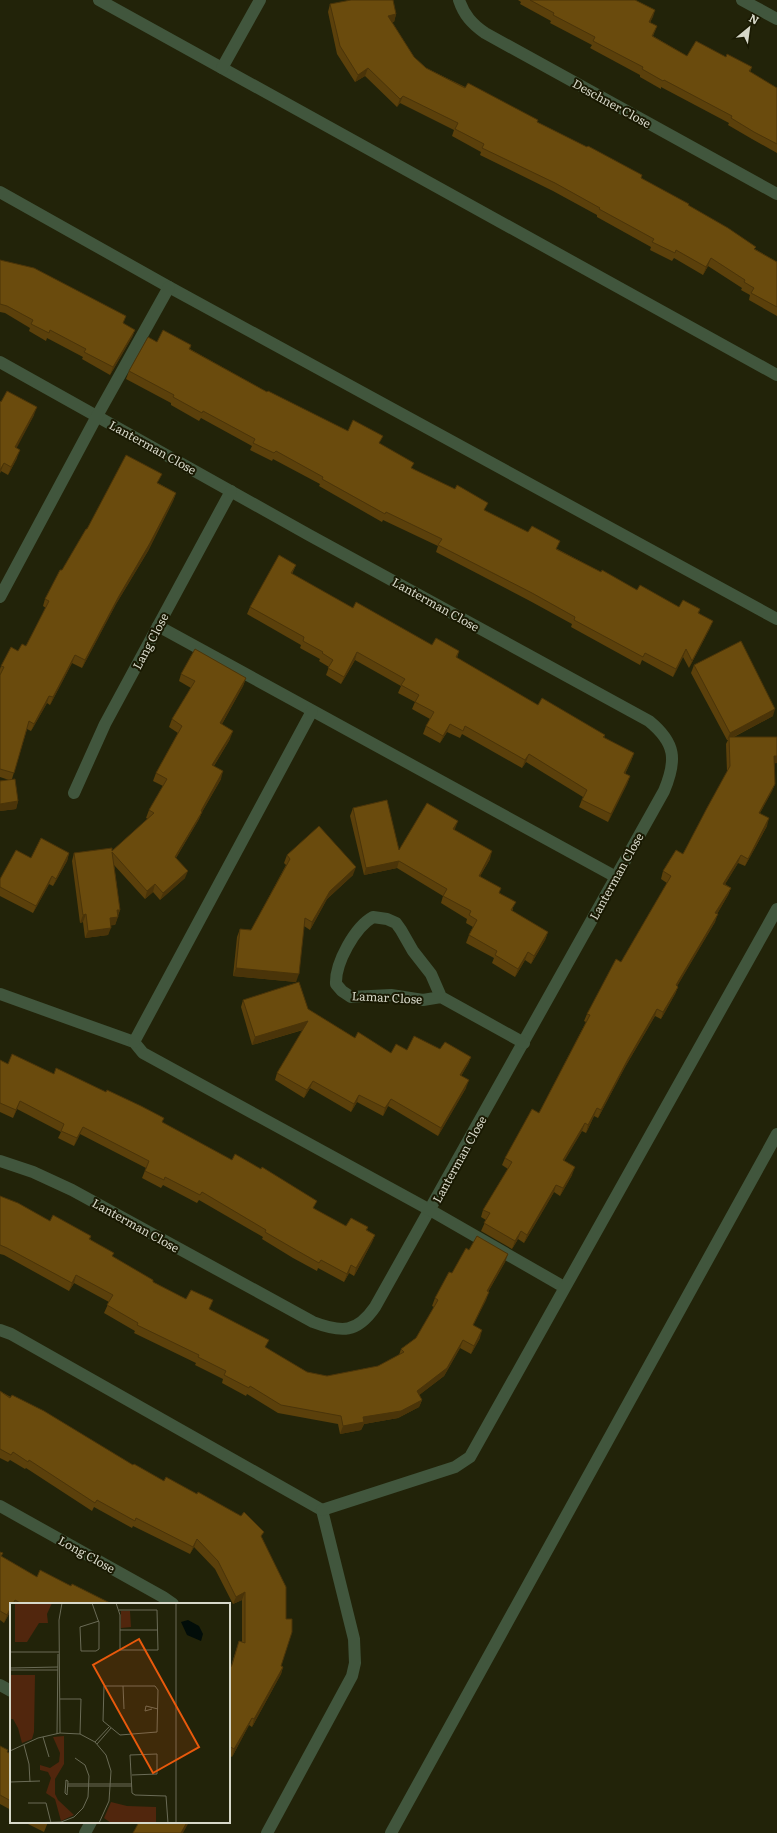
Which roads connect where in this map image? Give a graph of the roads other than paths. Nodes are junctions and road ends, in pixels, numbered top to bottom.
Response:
1 (99, 0) edge
2 (260, 0) edge
3 (459, 0) edge
4 (742, 0) edge
5 (777, 19) edge
6 (222, 68) junction
7 (0, 192) edge
8 (777, 194) edge
9 (169, 287) junction
10 (0, 362) edge
11 (777, 374) edge
12 (97, 416) junction
13 (231, 491) junction
14 (0, 597) edge
15 (777, 619) edge
16 (158, 626) junction
17 (312, 711) junction
18 (74, 793) dead end
19 (616, 876) junction
20 (777, 909) edge
21 (0, 994) edge
22 (441, 997) junction
23 (134, 1042) junction
24 (524, 1043) junction
25 (777, 1134) edge
26 (0, 1161) edge
27 (430, 1210) junction
28 (564, 1287) junction
29 (0, 1330) edge
30 (0, 1506) edge
31 (322, 1510) junction
32 (172, 1603) edge
33 (0, 1685) edge
34 (10, 1690) edge
35 (91, 1823) edge
36 (85, 1833) edge
37 (267, 1833) edge
38 (391, 1833) edge

1 - 6 street
2 - 6 street
3 - 8 street, Deschner Close
4 - 5 street
6 - 11 street
7 - 9 street
9 - 12 street
9 - 15 street
10 - 12 street, Lanterman Close
12 - 13 street, Lanterman Close
12 - 14 street
13 - 16 street, Lang Close
13 - 19 street, Lanterman Close
16 - 17 street
16 - 18 street, Lang Close
17 - 19 street
17 - 23 street
19 - 24 street, Lanterman Close
20 - 28 street
21 - 23 street
22 - 22 street, Lamar Close
22 - 24 street
23 - 27 street
24 - 27 street, Lanterman Close
25 - 38 street
26 - 27 street, Lanterman Close
27 - 28 street
28 - 31 street
29 - 31 street
30 - 32 street, Long Close
31 - 37 street
33 - 34 street
35 - 36 street

